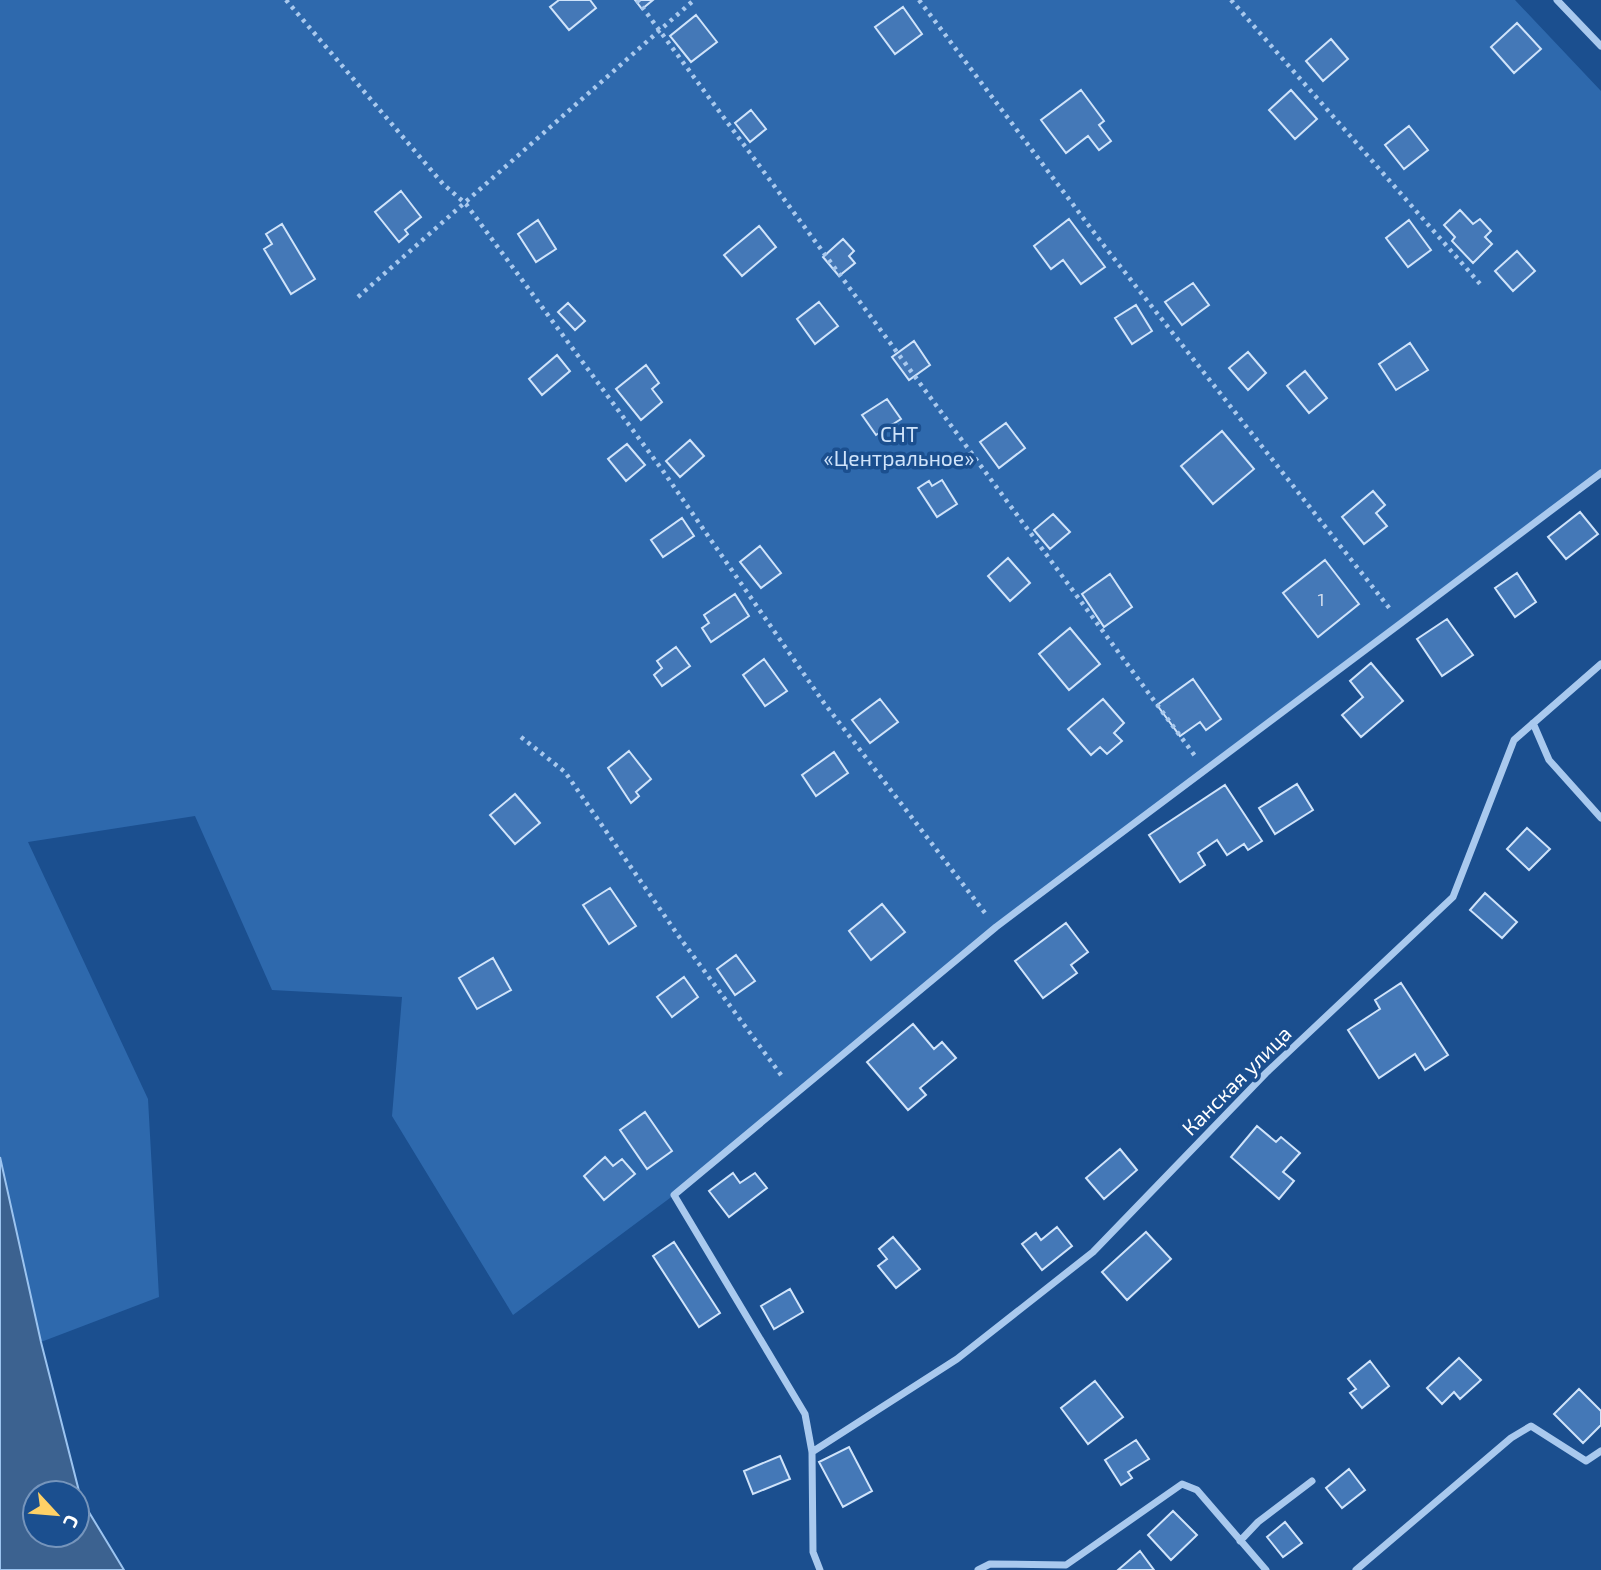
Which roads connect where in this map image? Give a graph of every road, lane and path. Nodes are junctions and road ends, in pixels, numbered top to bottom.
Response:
1 (286, 0) edge
2 (637, 0) edge
3 (694, 0) edge
4 (919, 0) edge
5 (1231, 0) edge
6 (1557, 0) edge
7 (661, 30) junction
8 (1601, 46) edge
9 (466, 204) junction
10 (1481, 285) dead end
11 (358, 297) dead end
12 (1601, 473) edge
13 (1402, 624) junction
14 (1601, 664) edge
15 (1533, 723) junction
16 (521, 737) dead end
17 (1206, 771) junction
18 (1601, 818) edge
19 (996, 927) junction
20 (796, 1093) junction
21 (1601, 1451) edge
22 (812, 1452) junction
23 (1311, 1480) dead end
24 (1241, 1541) junction
25 (820, 1570) edge
26 (978, 1570) edge
27 (1266, 1570) edge
28 (1356, 1570) edge

1 - 9 path
2 - 7 path
3 - 7 path
4 - 13 path
5 - 10 path
6 - 8 street
7 - 9 path
7 - 17 path
9 - 11 path
9 - 19 path
12 - 13 street
13 - 17 street
14 - 15 street, Канская улица
15 - 18 street
15 - 22 street, Канская улица
16 - 20 path
17 - 19 street
19 - 20 street
20 - 22 street
21 - 28 street
22 - 25 street
23 - 24 street
24 - 26 street
24 - 27 street

